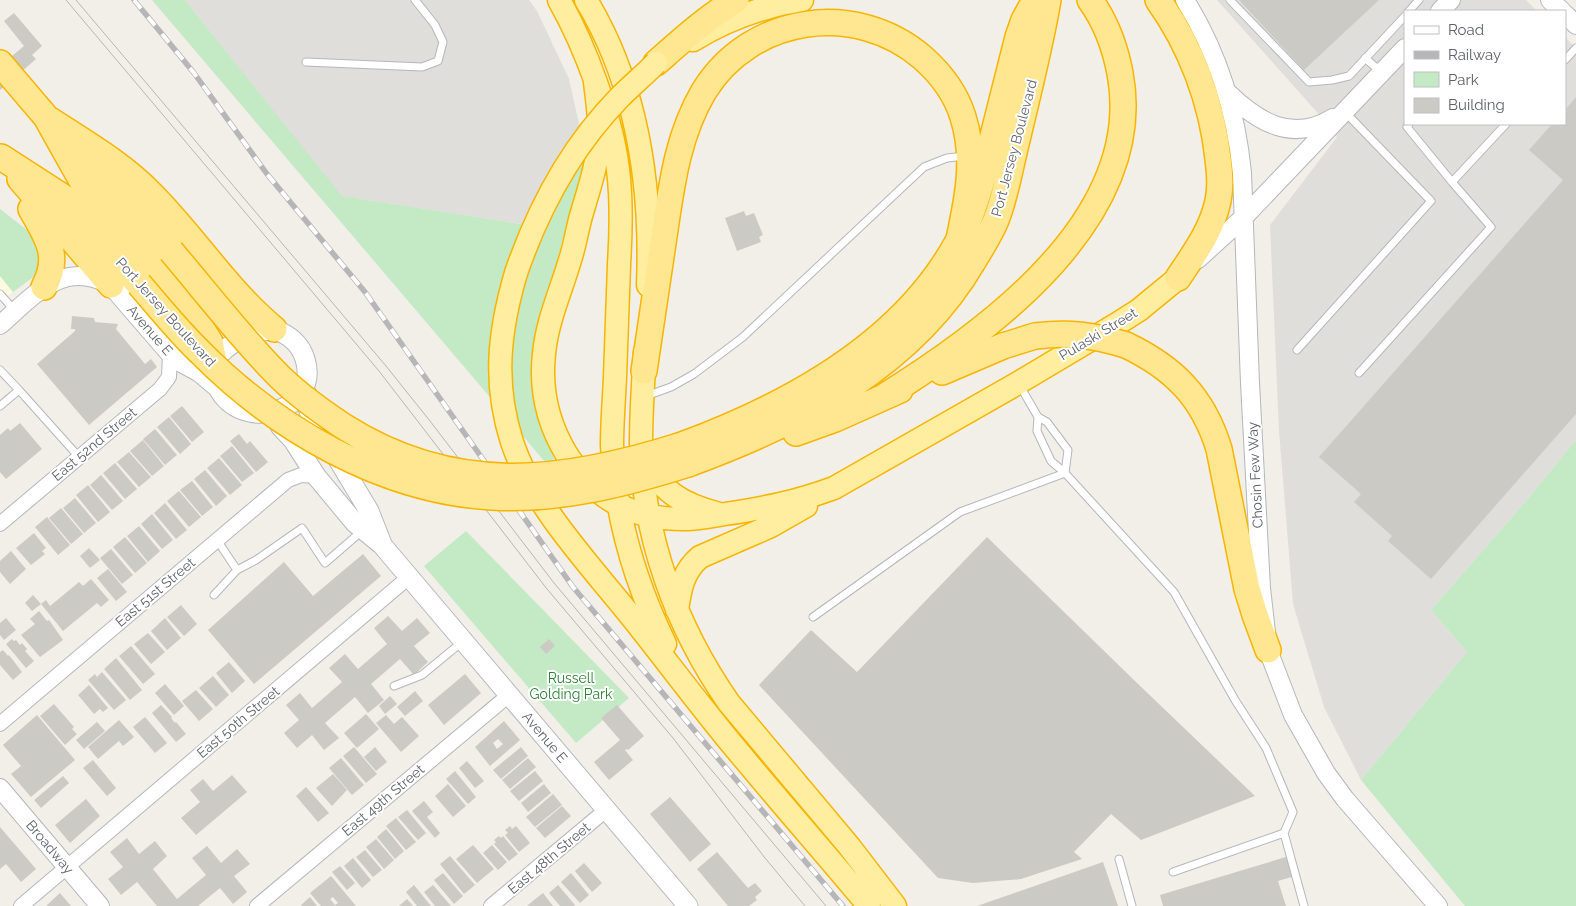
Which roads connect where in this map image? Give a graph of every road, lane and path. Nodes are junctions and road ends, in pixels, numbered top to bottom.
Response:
1 (415, 0) edge
2 (558, 0) edge
3 (586, 0) edge
4 (736, 0) edge
5 (802, 0) edge
6 (1035, 0) edge
7 (1048, 0) edge
8 (1158, 0) edge
9 (1185, 0) edge
10 (1230, 0) edge
11 (1420, 0) edge
12 (1550, 0) edge
13 (1091, 1) edge
14 (1410, 10) edge
15 (1561, 10) edge
16 (1566, 15) edge
17 (1404, 17) edge
18 (1576, 25) edge
19 (1576, 48) edge
20 (1404, 49) edge
21 (1365, 58) junction
22 (1566, 59) edge
23 (306, 62) dead end
24 (0, 63) edge
25 (656, 64) junction
26 (1381, 73) junction
27 (595, 82) junction
28 (1228, 93) junction
29 (1344, 111) junction
30 (46, 117) junction
31 (1409, 125) edge
32 (1505, 125) edge
33 (970, 156) junction
34 (1, 157) edge
35 (1452, 182) junction
36 (83, 183) junction
37 (1244, 216) junction
38 (959, 239) junction
39 (1178, 278) junction
40 (111, 286) junction
41 (44, 287) junction
42 (0, 294) edge
43 (184, 300) junction
44 (15, 312) junction
45 (0, 325) edge
46 (262, 331) junction
47 (1297, 350) dead end
48 (170, 354) junction
49 (214, 362) junction
50 (0, 370) edge
51 (644, 371) junction
52 (306, 373) junction
53 (1358, 373) dead end
54 (1018, 383) junction
55 (218, 387) junction
56 (19, 390) junction
57 (885, 396) junction
58 (643, 398) junction
59 (0, 406) edge
60 (255, 414) junction
61 (1038, 417) junction
62 (642, 444) junction
63 (685, 454) junction
64 (79, 458) junction
65 (570, 459) junction
66 (614, 462) junction
67 (1065, 473) junction
68 (316, 476) junction
69 (834, 488) junction
70 (619, 505) junction
71 (723, 514) junction
72 (648, 515) junction
73 (0, 524) edge
74 (363, 530) junction
75 (217, 540) junction
76 (382, 545) junction
77 (237, 570) junction
78 (410, 577) junction
79 (214, 595) dead end
80 (677, 612) junction
81 (814, 617) dead end
82 (463, 641) junction
83 (1268, 650) junction
84 (394, 686) dead end
85 (694, 694) junction
86 (509, 695) junction
87 (0, 724) edge
88 (0, 788) edge
89 (606, 810) junction
90 (1284, 833) junction
91 (1119, 859) dead end
92 (67, 867) junction
93 (1173, 872) dead end
94 (21, 906) edge
95 (100, 906) edge
96 (257, 906) edge
97 (492, 906) edge
98 (688, 906) edge
99 (869, 906) edge
100 (896, 906) edge
101 (1132, 906) edge
102 (1304, 906) edge
103 (1438, 906) edge

1 - 23 lane
2 - 27 highway
3 - 51 highway
4 - 25 highway
5 - 25 highway
6 - 38 highway, Port Jersey Boulevard
7 - 63 highway, Port Jersey Boulevard
8 - 39 highway
9 - 28 street, Chosin Few Way
10 - 21 lane
11 - 14 lane
12 - 15 street
13 - 57 highway
16 - 18 street
17 - 21 lane
19 - 22 lane
20 - 26 street, Pulaski Street
21 - 26 lane
24 - 30 highway
25 - 85 highway, bridge
26 - 29 street, Pulaski Street
27 - 65 highway, Pulaski Street
27 - 66 highway
28 - 29 street
28 - 37 street, Chosin Few Way
29 - 37 street, Pulaski Street
29 - 47 lane
30 - 36 highway
30 - 46 highway
30 - 63 highway, Port Jersey Boulevard, bridge
31 - 35 lane
32 - 35 lane
33 - 38 highway
33 - 51 highway
33 - 58 lane
34 - 36 highway
34 - 40 highway
34 - 41 highway
34 - 63 highway, Port Jersey Boulevard, bridge
35 - 53 lane
36 - 43 highway
37 - 39 street, Pulaski Street
37 - 83 street, Chosin Few Way
38 - 63 highway, Port Jersey Boulevard
39 - 54 highway, Pulaski Street
40 - 41 street
40 - 48 main road, Avenue E
41 - 44 street
42 - 44 lane
43 - 46 highway
43 - 49 highway
44 - 45 street
46 - 49 main road
46 - 52 main road
48 - 55 main road, Avenue E
48 - 64 street, East 52nd Street
49 - 55 main road
50 - 56 lane
51 - 58 highway
52 - 60 main road
52 - 76 main road, Avenue E
54 - 61 lane
54 - 69 highway, Pulaski Street
55 - 60 main road
56 - 59 lane
56 - 64 lane
57 - 63 highway
57 - 83 highway, bridge
58 - 62 highway
60 - 68 main road, Avenue E
61 - 67 lane
61 - 67 lane
62 - 66 highway
62 - 71 highway, Pulaski Street
62 - 72 highway
64 - 73 street, East 52nd Street
65 - 66 highway
65 - 70 highway, Pulaski Street
66 - 70 highway
67 - 81 lane
67 - 90 lane
68 - 74 main road, Avenue E
68 - 75 street, East 51st Street
69 - 71 highway, Pulaski Street
69 - 80 highway
70 - 72 highway, Pulaski Street
70 - 85 highway
71 - 72 highway, Pulaski Street
72 - 80 highway
74 - 76 main road, Avenue E
74 - 77 lane
75 - 77 lane
75 - 87 street, East 51st Street
76 - 78 main road, Avenue E
77 - 79 lane
78 - 82 main road, Avenue E
78 - 92 street, East 50th Street
80 - 100 highway
82 - 84 lane
82 - 86 main road, Avenue E
83 - 103 street, Chosin Few Way
85 - 99 highway
86 - 89 main road, Avenue E
86 - 96 street, East 49th Street
88 - 92 street, Broadway
89 - 97 street, East 48th Street
89 - 98 main road, Avenue E
90 - 93 lane
90 - 102 lane
91 - 101 lane
92 - 94 street, East 50th Street
92 - 95 street, Broadway

